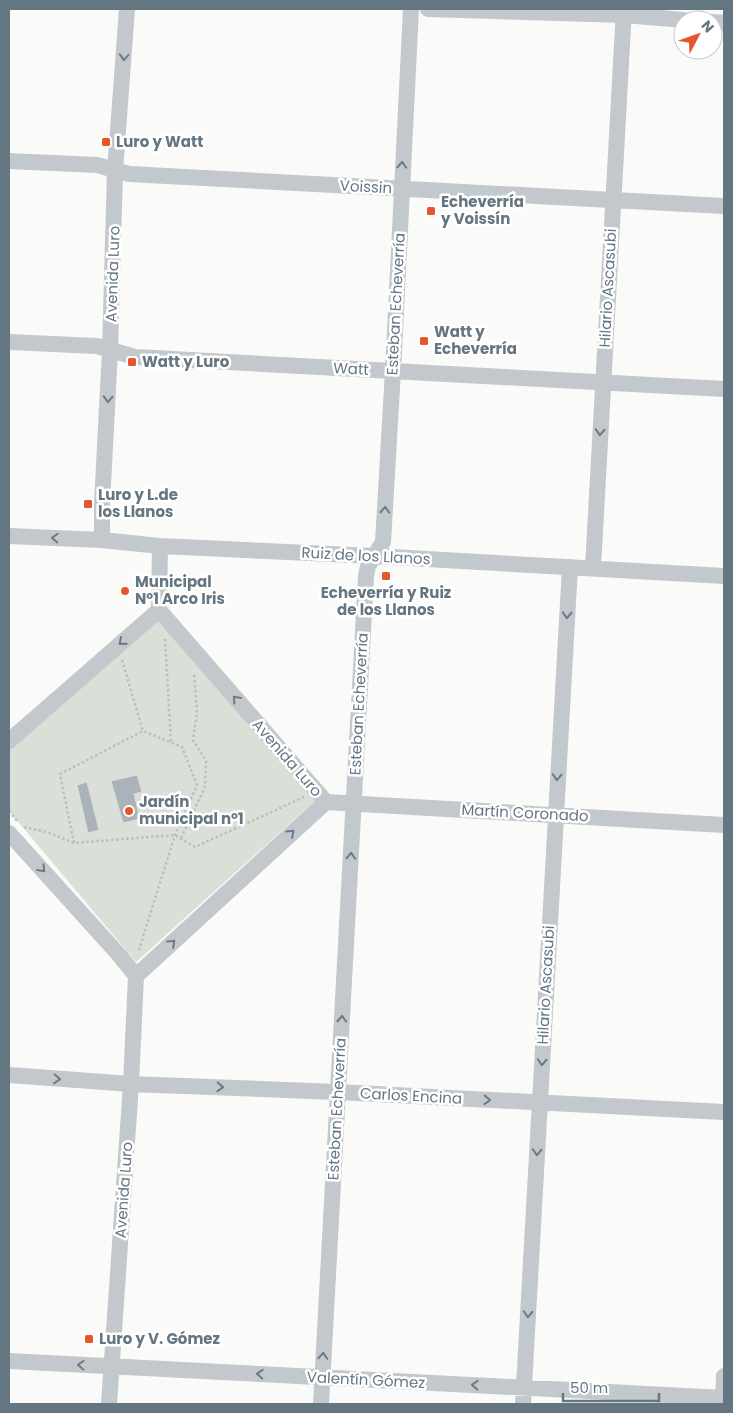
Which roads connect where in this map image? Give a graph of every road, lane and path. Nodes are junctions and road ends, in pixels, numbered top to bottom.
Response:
1 (127, 9) edge
2 (411, 9) edge
3 (428, 9) edge
4 (624, 12) edge
5 (673, 19) edge
6 (9, 161) edge
7 (115, 171) junction
8 (401, 189) junction
9 (612, 200) junction
10 (724, 206) edge
11 (9, 342) edge
12 (110, 350) junction
13 (393, 371) junction
14 (602, 383) junction
15 (724, 390) edge
16 (9, 536) edge
17 (102, 540) junction
18 (160, 546) junction
19 (374, 556) junction
20 (570, 567) junction
21 (593, 568) junction
22 (724, 576) edge
23 (158, 610) junction
24 (165, 636) dead end
25 (121, 659) dead end
26 (194, 668) dead end
27 (143, 730) junction
28 (9, 740) edge
29 (170, 742) junction
30 (319, 797) junction
31 (354, 804) junction
32 (9, 809) edge
33 (555, 815) junction
34 (724, 825) edge
35 (13, 827) edge
36 (31, 829) junction
37 (29, 835) dead end
38 (175, 835) junction
39 (181, 838) junction
40 (74, 843) junction
41 (138, 953) dead end
42 (136, 976) junction
43 (9, 1075) edge
44 (131, 1084) junction
45 (338, 1092) junction
46 (540, 1103) junction
47 (724, 1112) edge
48 (9, 1361) edge
49 (111, 1366) junction
50 (724, 1376) edge
51 (322, 1377) junction
52 (523, 1396) edge
53 (723, 1401) edge
54 (108, 1404) edge
55 (320, 1404) edge

1 -> 7 street, Avenida Luro
8 -> 2 street, Esteban Echeverría
3 - 4 street
4 - 5 street
4 - 9 street, Hilario Ascasubi
6 - 7 street, Voissin
7 - 8 street, Voissin
7 - 12 street, Avenida Luro
8 - 9 street, Voissin
8 - 13 street, Esteban Echeverría
9 - 10 street, Voissin
9 - 14 street, Hilario Ascasubi
11 - 12 street, Watt
12 - 13 street, Watt
12 -> 17 street, Avenida Luro
13 - 14 street, Watt
19 -> 13 street, Esteban Echeverría
14 - 15 street, Watt
14 -> 21 street, Hilario Ascasubi
17 -> 16 street, Ruiz de los Llanos
17 - 18 street, Ruiz de los Llanos
18 - 19 street, Ruiz de los Llanos
18 - 23 street
19 - 20 street, Ruiz de los Llanos
19 - 31 street, Esteban Echeverría
20 - 21 street, Ruiz de los Llanos
20 -> 33 street, Hilario Ascasubi
21 - 22 street, Ruiz de los Llanos
23 -> 28 street
30 -> 23 street, Avenida Luro
24 - 29 path
25 - 27 path
26 - 39 path
27 - 29 path
27 - 40 path
29 - 38 path
30 - 31 street, Martín Coronado
30 - 39 path
42 -> 30 street, Avenida Luro
31 - 33 street, Martín Coronado
45 -> 31 street, Esteban Echeverría
32 - 35 path
32 - 36 path
33 - 34 street, Martín Coronado
33 -> 46 street, Hilario Ascasubi
35 -> 42 street
36 - 37 path
36 - 40 path
38 - 39 path
38 - 40 path
38 - 41 path
42 - 44 street, Avenida Luro
43 -> 44 street, Carlos Encina
44 -> 45 street, Carlos Encina
44 - 49 street, Avenida Luro
45 -> 46 street, Carlos Encina
51 -> 45 street, Esteban Echeverría
46 - 47 street, Carlos Encina
46 -> 52 street, Hilario Ascasubi
49 -> 48 street, Valentín Gómez
51 -> 49 street, Valentín Gómez
49 - 54 street, Avenida Luro
50 - 53 street
52 -> 51 street, Valentín Gómez
51 - 55 street, Esteban Echeverría
52 - 53 street, Valentín Gómez

